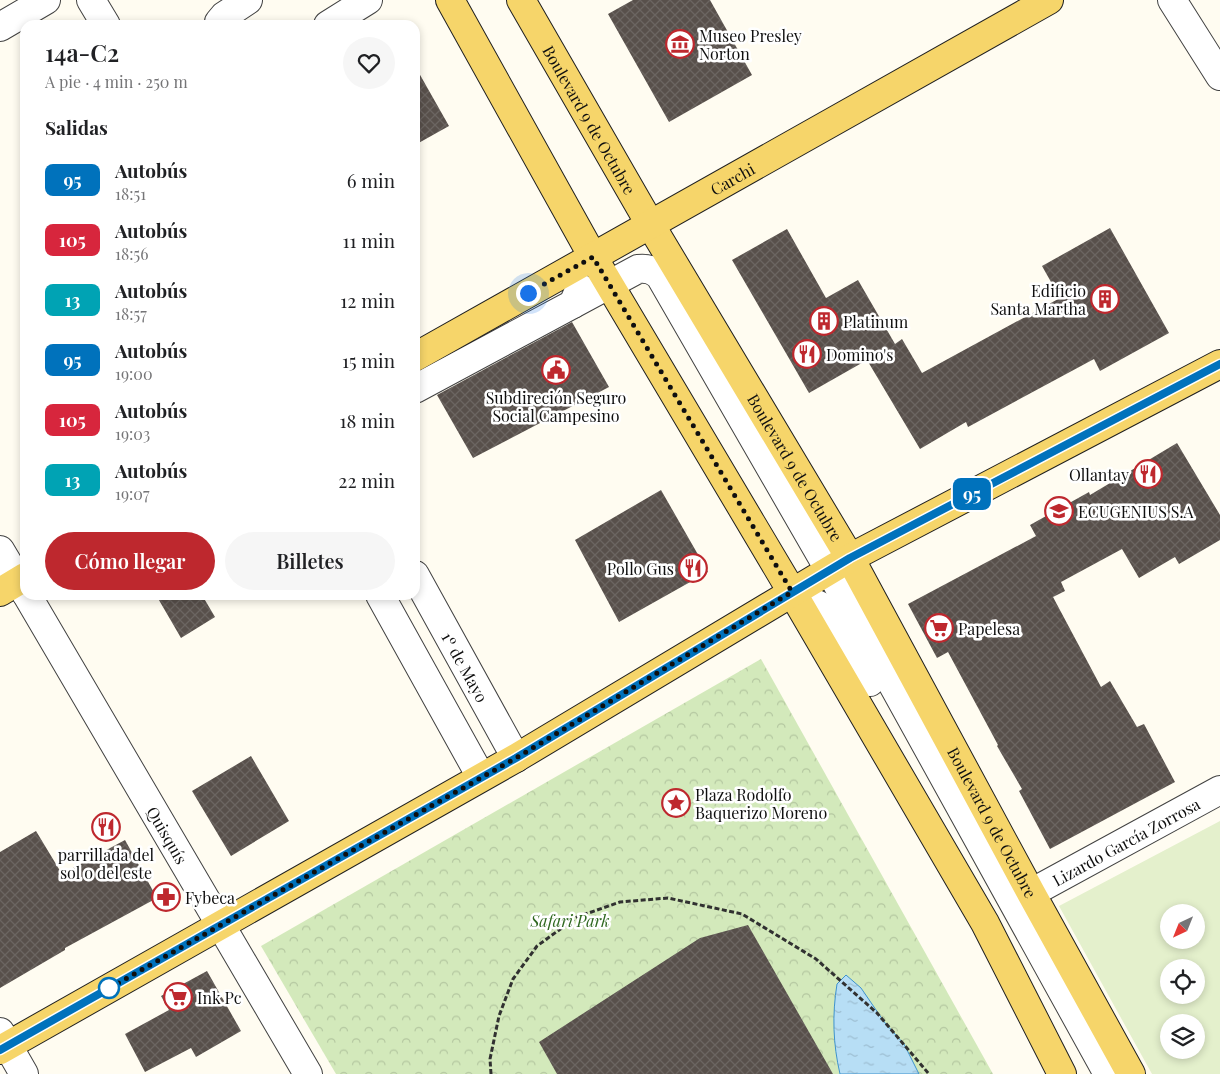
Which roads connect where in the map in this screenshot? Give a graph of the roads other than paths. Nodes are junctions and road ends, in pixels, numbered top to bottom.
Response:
1 (46, 0) edge
2 (83, 0) edge
3 (92, 0) edge
4 (248, 0) edge
5 (368, 0) edge
6 (450, 0) edge
7 (522, 0) edge
8 (1049, 0) edge
9 (1172, 0) edge
10 (86, 20) edge
11 (103, 20) edge
12 (221, 20) edge
13 (336, 20) edge
14 (0, 26) edge
15 (1220, 76) edge
16 (650, 224) junction
17 (593, 257) junction
18 (609, 284) junction
19 (573, 304) junction
20 (420, 354) edge
21 (1220, 364) edge
22 (420, 386) edge
23 (0, 550) edge
24 (840, 564) junction
25 (420, 584) edge
26 (19, 588) edge
27 (792, 592) junction
28 (26, 600) edge
29 (383, 600) edge
30 (516, 758) junction
31 (481, 777) junction
32 (1220, 790) edge
33 (1031, 893) junction
34 (220, 924) junction
35 (3, 1042) edge
36 (24, 1074) edge
37 (308, 1074) edge
38 (1062, 1074) edge
39 (1089, 1074) edge
40 (1108, 1074) edge
41 (1131, 1074) edge

1 - 14 street
2 - 10 street
3 - 11 street
4 - 12 street
5 - 13 street
6 - 17 main road
7 - 16 main road, Boulevard 9 de Octubre
8 - 16 main road, Carchi
9 - 15 street
16 - 17 main road, Carchi
16 - 24 main road, Boulevard 9 de Octubre
17 - 18 main road
17 - 19 street
17 - 20 main road, Carchi
18 - 19 street, Boulevard 9 de Octubre
18 - 24 street, Boulevard 9 de Octubre
18 - 27 main road
19 - 22 street, Boulevard 9 de Octubre
21 - 24 main road
23 - 26 street, Quisquís
24 - 27 main road
24 - 33 main road, Boulevard 9 de Octubre
24 - 40 street, Boulevard 9 de Octubre
25 - 30 street, 1º de Mayo
27 - 30 main road
27 - 38 main road
27 - 39 street, Boulevard 9 de Octubre
28 - 34 street, Quisquís
29 - 31 street
30 - 31 main road
31 - 34 main road
32 - 33 street, Lizardo García Zorrosa
33 - 41 main road, Boulevard 9 de Octubre
34 - 35 main road
34 - 37 street, Quisquís
35 - 36 street

